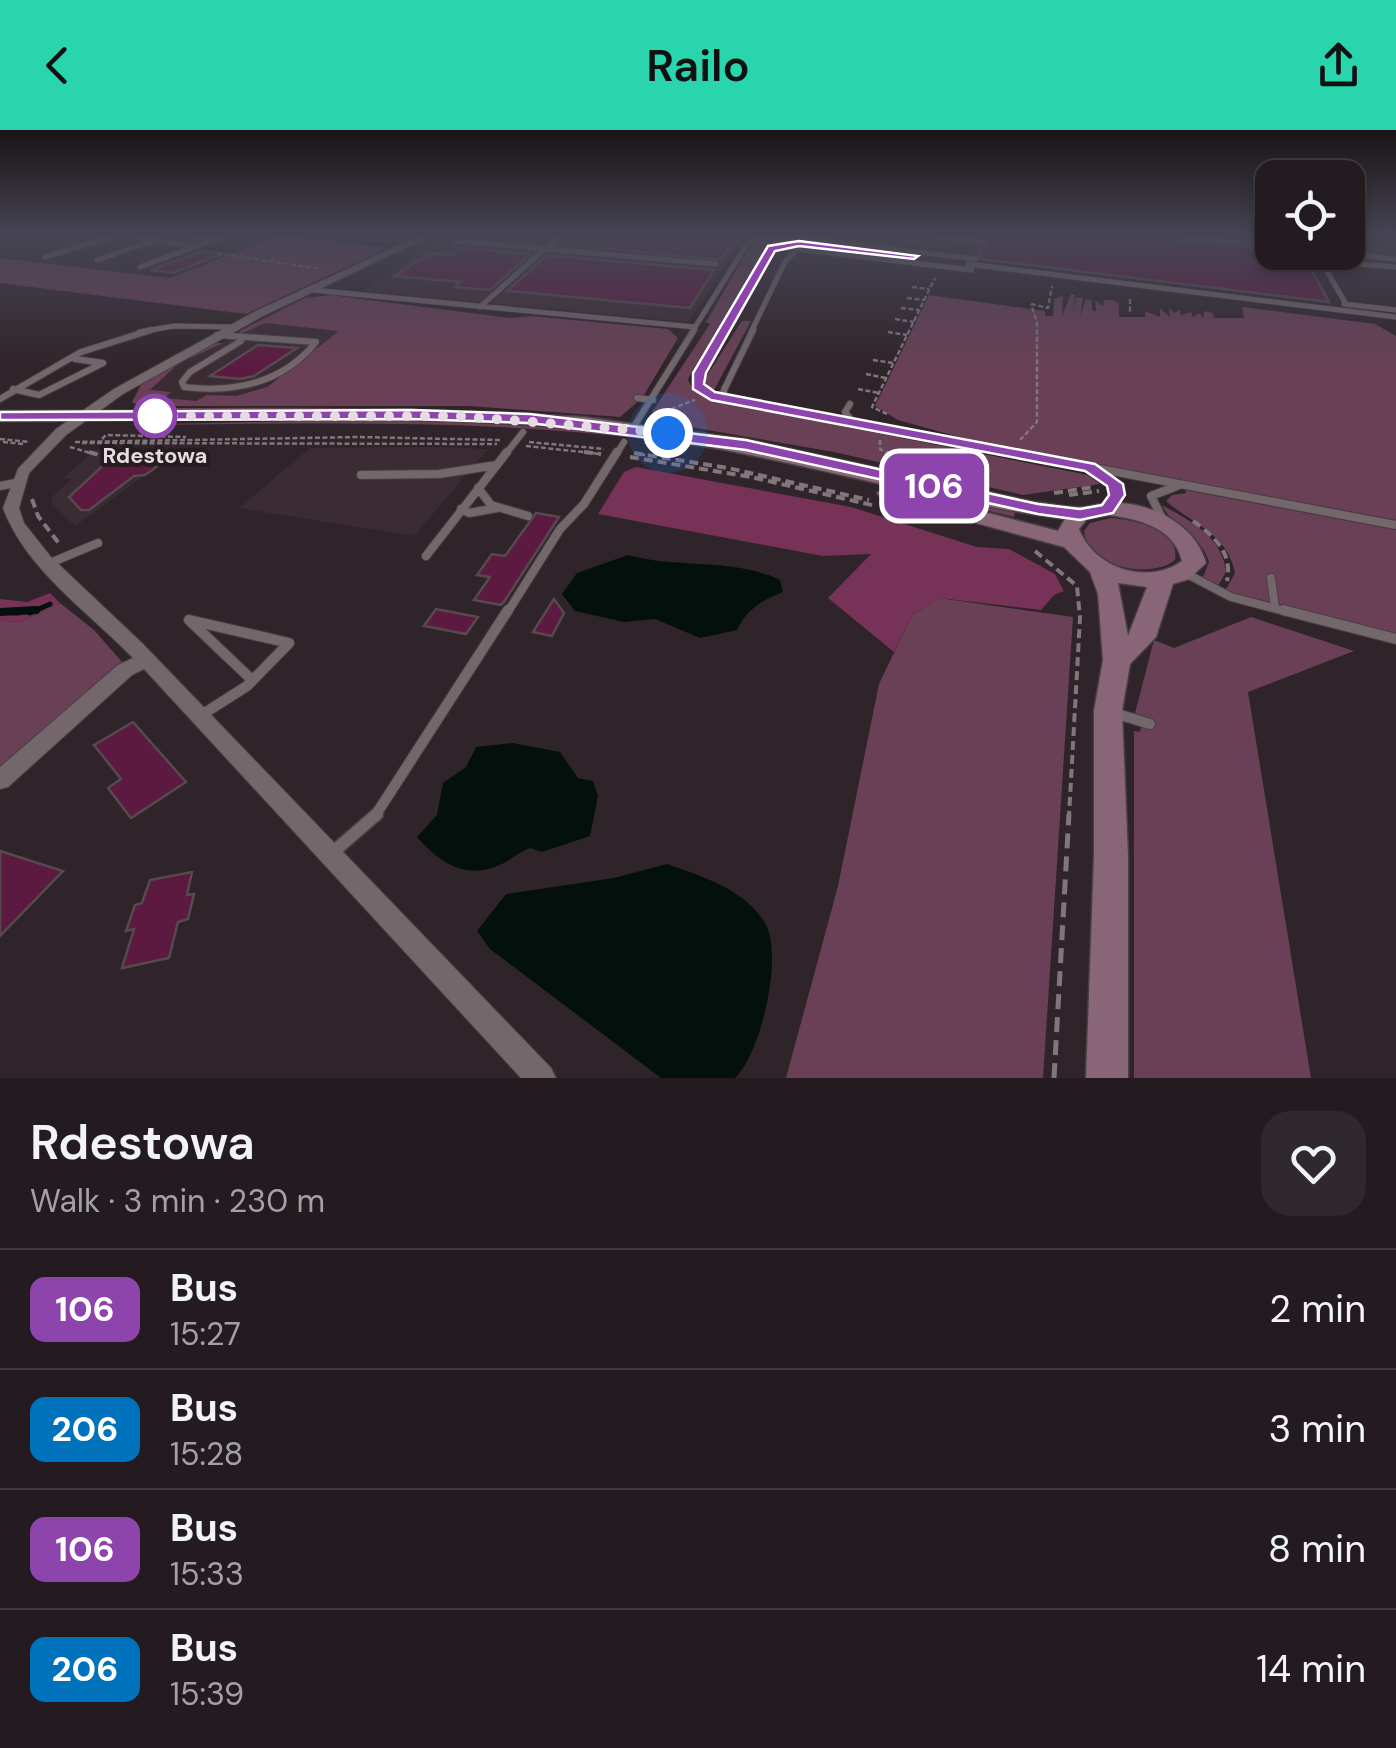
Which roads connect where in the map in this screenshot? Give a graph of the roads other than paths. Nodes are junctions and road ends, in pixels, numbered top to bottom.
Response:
1 (332, 280) edge
2 (509, 280) edge
3 (724, 280) edge
4 (753, 280) edge
5 (777, 280) edge
6 (1048, 280) edge
7 (1102, 280) edge
8 (1332, 280) edge
9 (312, 290) junction
10 (1329, 302) dead end
11 (1346, 304) junction
12 (480, 306) junction
13 (1396, 317) edge
14 (234, 327) junction
15 (695, 327) junction
16 (217, 335) junction
17 (241, 341) junction
18 (73, 359) junction
19 (13, 390) junction
20 (638, 398) dead end
21 (724, 398) junction
22 (0, 399) edge
23 (653, 400) junction
24 (850, 404) dead end
25 (0, 416) edge
26 (84, 416) junction
27 (852, 422) junction
28 (5, 438) edge
29 (519, 438) junction
30 (72, 441) junction
31 (623, 443) junction
32 (500, 465) junction
33 (1090, 467) junction
34 (361, 475) dead end
35 (1184, 485) junction
36 (14, 488) edge
37 (478, 488) junction
38 (1106, 498) junction
39 (497, 508) junction
40 (461, 509) junction
41 (1080, 514) junction
42 (528, 516) dead end
43 (1396, 525) edge
44 (1170, 527) junction
45 (1025, 535) junction
46 (1071, 542) junction
47 (98, 543) dead end
48 (426, 556) dead end
49 (61, 558) junction
50 (1100, 567) junction
51 (1174, 577) junction
52 (1271, 578) dead end
53 (1112, 608) junction
54 (1275, 608) junction
55 (1396, 639) edge
56 (144, 660) junction
57 (1117, 660) junction
58 (252, 680) junction
59 (1108, 711) junction
60 (198, 717) junction
61 (1150, 724) dead end
62 (0, 780) edge
63 (328, 856) junction
64 (541, 1078) edge
65 (1106, 1078) edge

1 - 9 street
2 - 12 lane
3 - 15 lane
4 - 21 lane
5 - 21 lane
6 - 13 lane
7 - 13 lane
8 - 11 lane
9 - 12 lane
9 - 14 street
10 - 11 lane
11 - 13 lane
12 - 15 lane
14 - 16 street
14 - 18 lane
15 - 23 lane
16 - 17 lane
16 - 26 street
17 - 17 lane
18 - 19 lane
18 - 19 lane
19 - 22 lane
20 - 23 lane
21 - 27 lane
23 - 31 lane
24 - 27 lane
25 - 26 main road
26 - 30 street
26 - 31 main road
27 - 33 lane
28 - 30 main road
29 - 30 main road
29 - 31 main road
29 - 32 lane
30 - 36 street
31 - 41 main road
31 - 45 main road
31 - 63 lane
32 - 34 lane
32 - 37 lane
33 - 35 lane
33 - 38 lane
35 - 43 lane
35 - 44 lane
36 - 49 street
37 - 39 lane
37 - 40 lane
38 - 41 main road
38 - 44 main road
39 - 40 lane
39 - 42 lane
40 - 48 lane
41 - 46 main road
44 - 51 main road
45 - 46 main road
45 - 53 main road
46 - 50 main road
47 - 49 lane
49 - 56 street
50 - 51 main road
50 - 53 main road
51 - 54 lane
51 - 57 main road
52 - 54 lane
53 - 57 main road
54 - 55 lane
56 - 60 street
56 - 62 street
57 - 59 main road
58 - 58 lane
58 - 60 lane
59 - 61 lane
59 - 65 main road
60 - 63 street
63 - 64 street

